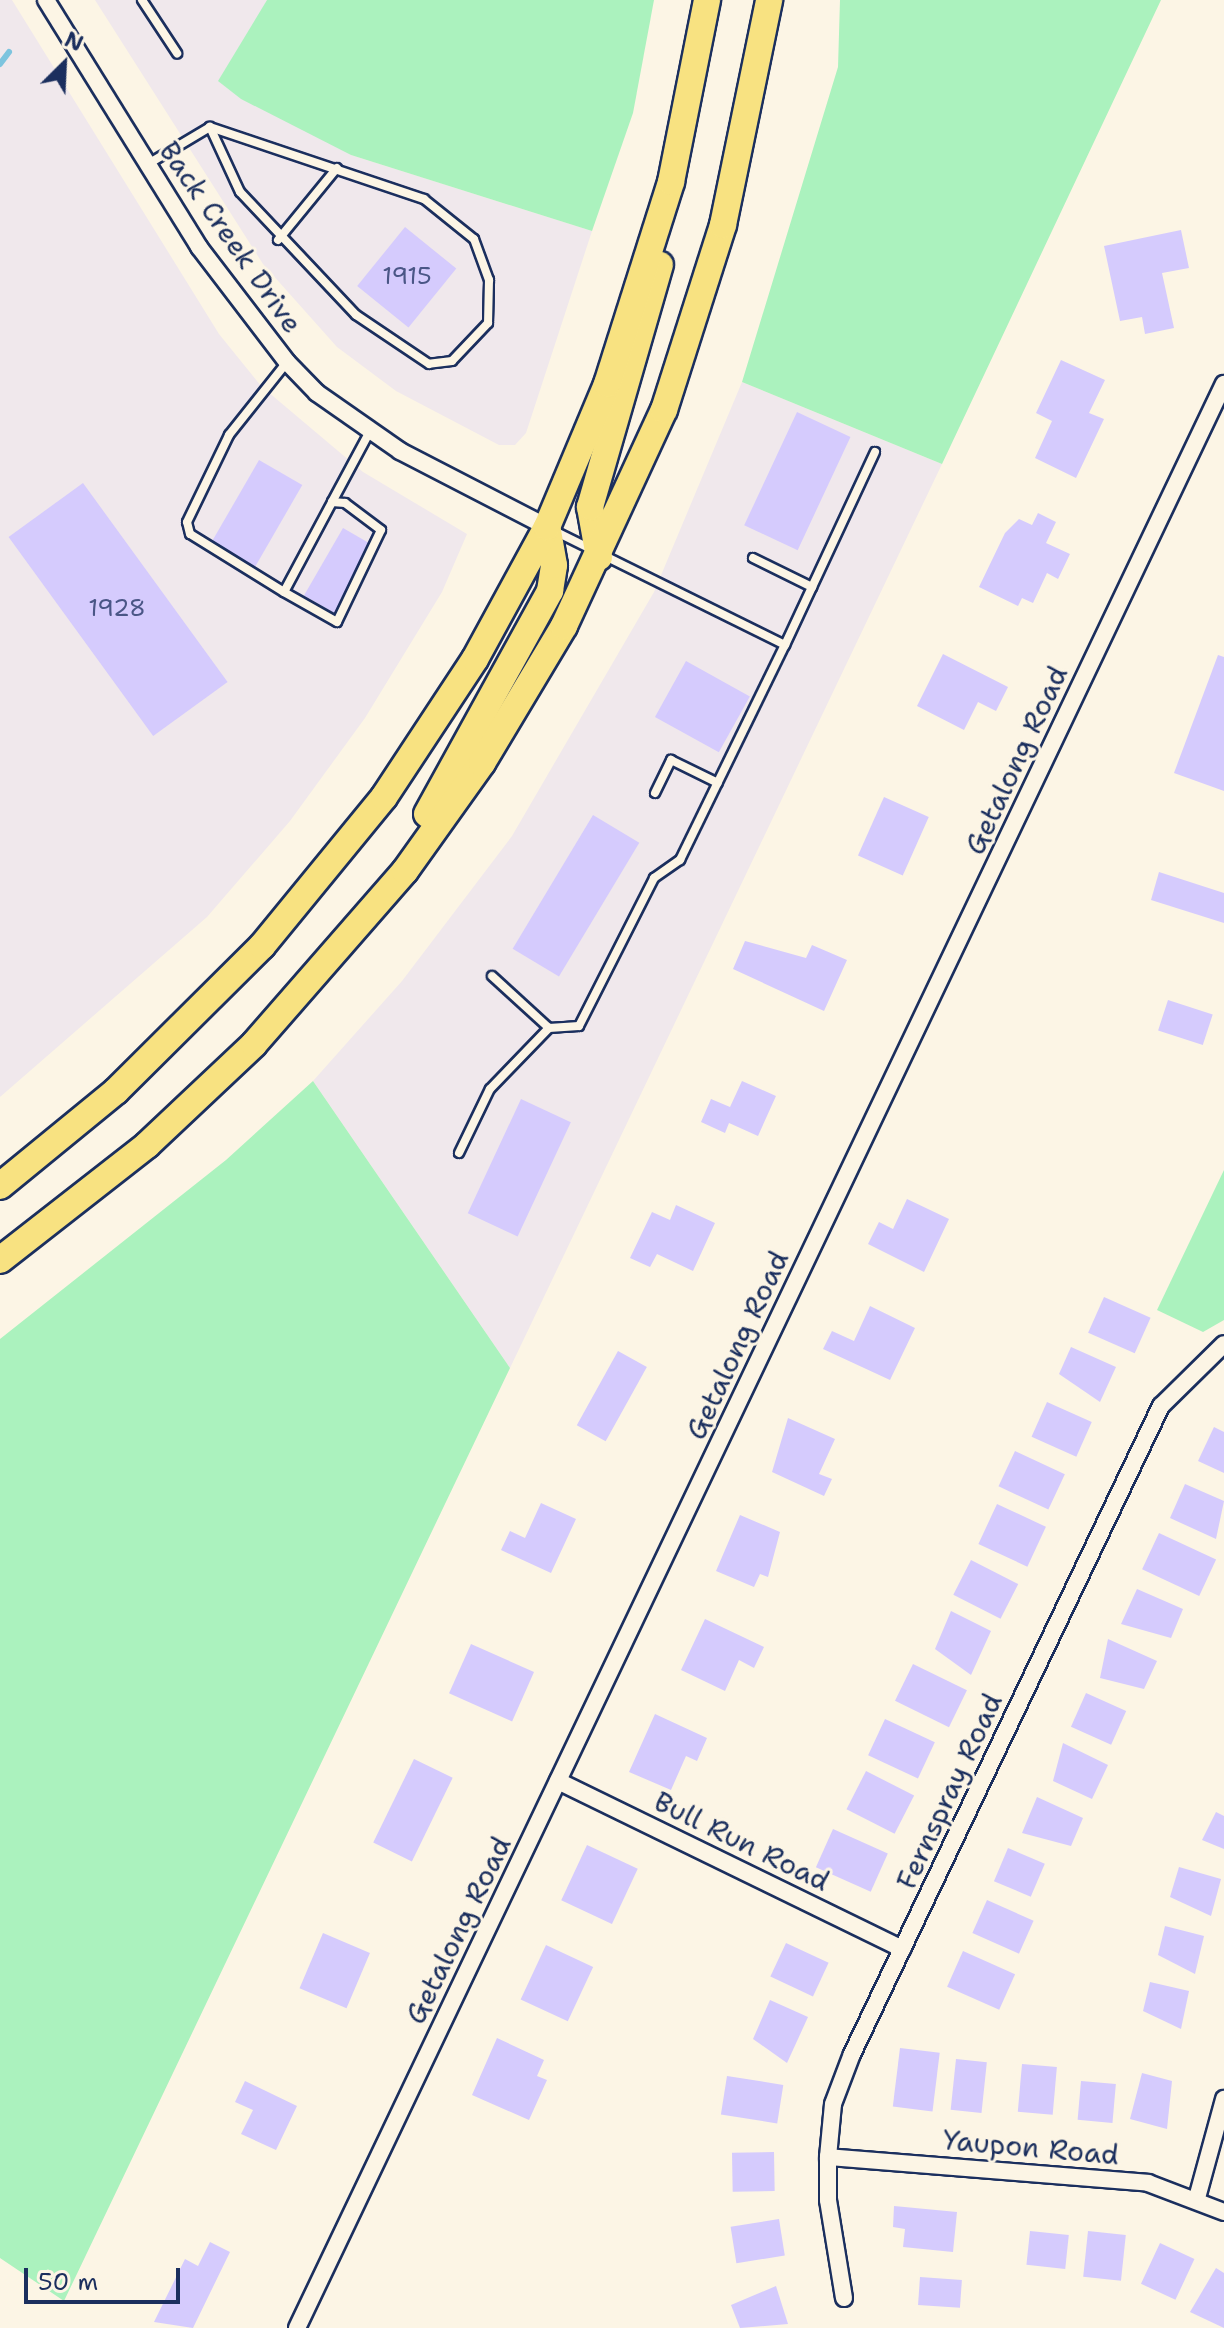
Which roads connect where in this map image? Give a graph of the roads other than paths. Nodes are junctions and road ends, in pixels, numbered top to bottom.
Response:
1 (46, 0) edge
2 (142, 0) edge
3 (707, 0) edge
4 (769, 0) edge
5 (177, 53) dead end
6 (210, 127) junction
7 (148, 164) junction
8 (337, 168) junction
9 (671, 182) junction
10 (278, 240) junction
11 (287, 362) junction
12 (1224, 384) edge
13 (370, 431) junction
14 (875, 452) dead end
15 (332, 502) junction
16 (547, 527) junction
17 (599, 557) junction
18 (753, 558) dead end
19 (812, 587) junction
20 (284, 592) junction
21 (785, 645) junction
22 (718, 783) junction
23 (655, 793) dead end
24 (359, 927) junction
25 (492, 976) dead end
26 (549, 1028) junction
27 (459, 1153) dead end
28 (0, 1186) edge
29 (0, 1260) edge
30 (1224, 1344) edge
31 (558, 1781) junction
32 (902, 1949) junction
33 (1224, 2099) edge
34 (828, 2157) junction
35 (1197, 2198) junction
36 (1224, 2212) edge
37 (844, 2298) dead end
38 (297, 2328) edge

1 - 7 street, Back Creek Drive
2 - 5 lane
3 - 9 main road
4 - 17 main road
6 - 7 lane
6 - 8 lane
6 - 10 lane
7 - 11 street, Back Creek Drive
8 - 10 lane
8 - 10 lane
9 - 16 main road
9 - 17 main road
11 - 13 street, Back Creek Drive
11 - 20 lane
12 - 31 street, Getalong Road
13 - 15 lane
13 - 16 street, Back Creek Drive
14 - 19 lane
15 - 20 lane
15 - 20 lane
16 - 17 lane
16 - 24 main road
16 - 28 main road
17 - 21 lane
17 - 24 main road
18 - 19 lane
19 - 21 lane
21 - 22 lane
22 - 23 lane
22 - 26 lane
24 - 29 main road
25 - 26 lane
26 - 27 lane
30 - 32 street, Fernspray Road
31 - 32 street, Bull Run Road
31 - 38 street, Getalong Road
32 - 34 street, Fernspray Road
33 - 35 street
34 - 35 street, Yaupon Road
34 - 37 street, Fernspray Road
35 - 36 street, Yaupon Road

